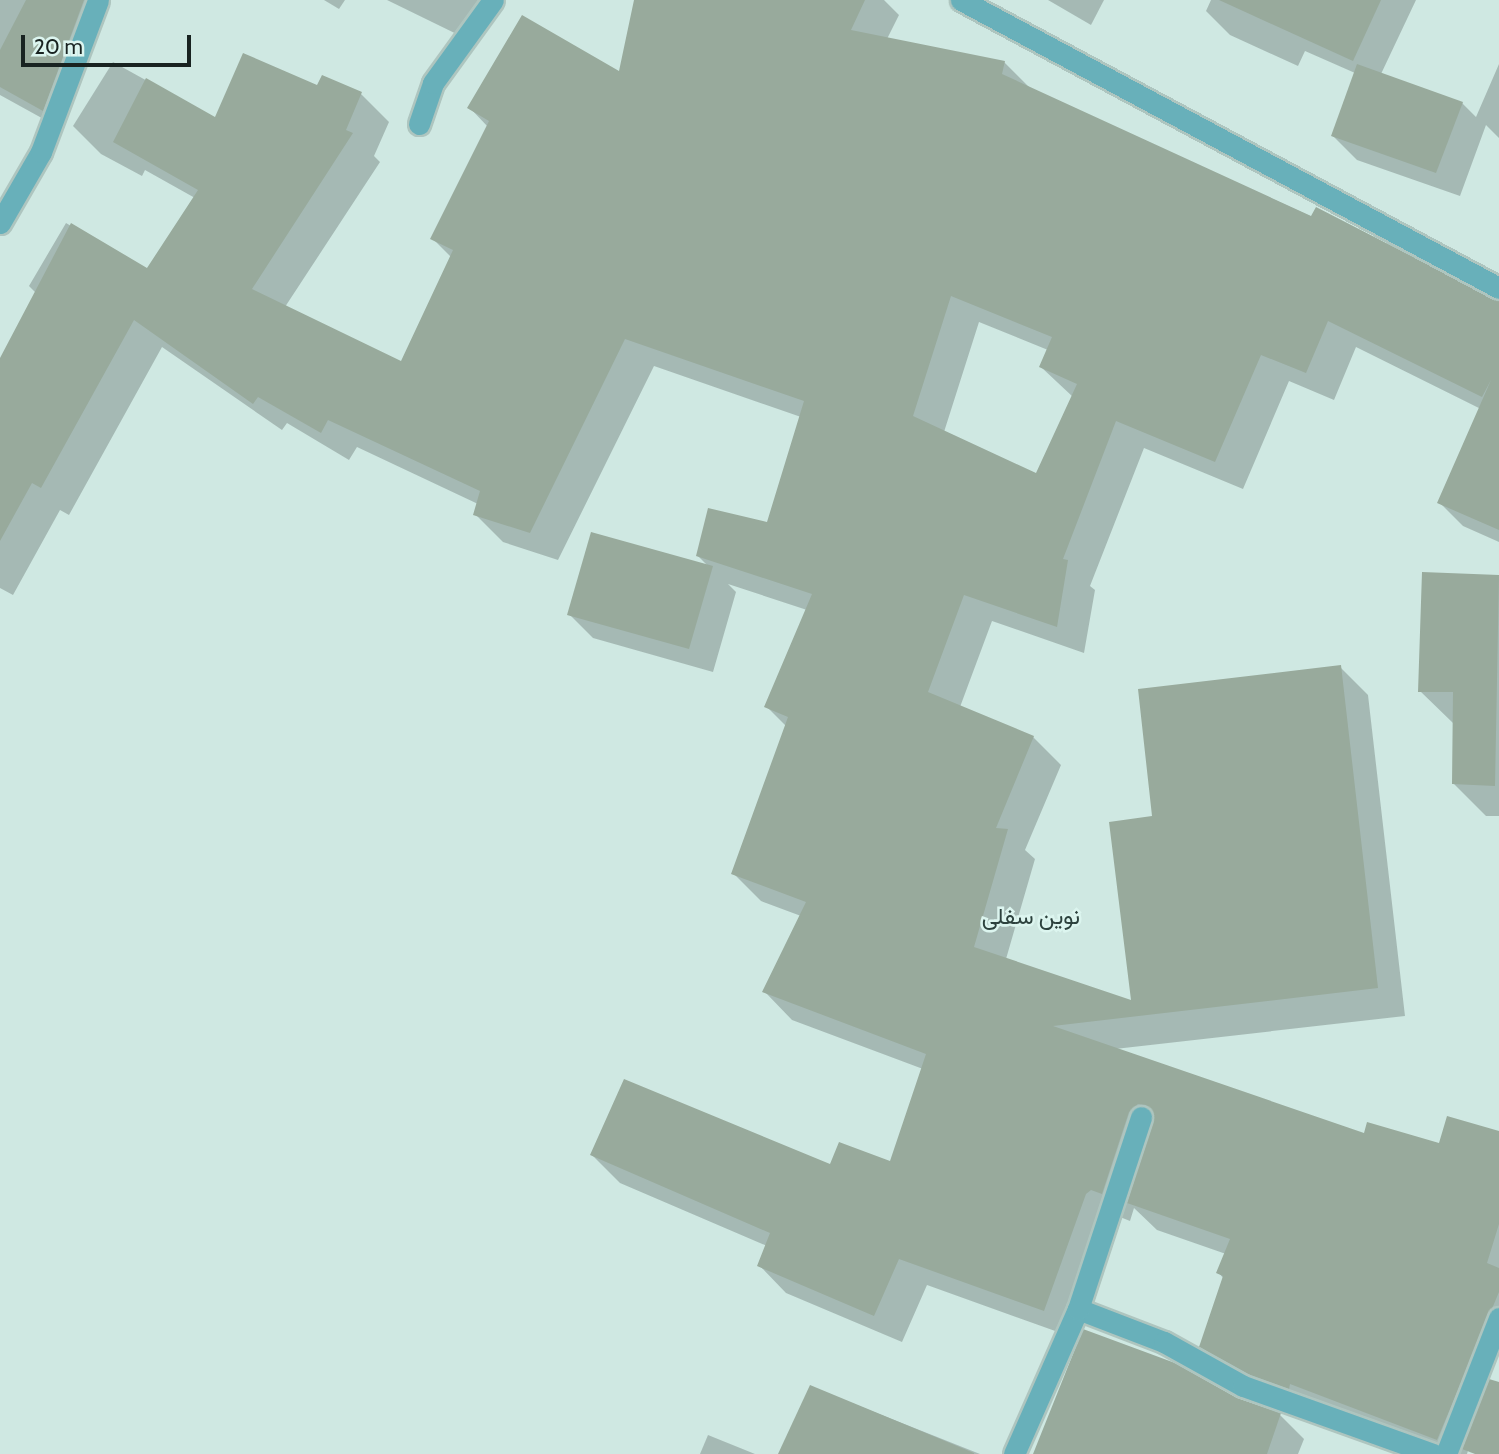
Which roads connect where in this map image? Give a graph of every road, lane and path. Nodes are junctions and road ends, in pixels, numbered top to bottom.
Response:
1 (98, 0) edge
2 (493, 0) edge
3 (961, 0) edge
4 (419, 124) dead end
5 (0, 223) edge
6 (1499, 288) edge
7 (1141, 1117) dead end
8 (1078, 1309) junction
9 (1499, 1318) edge
10 (1014, 1454) edge
11 (1433, 1454) edge
12 (1446, 1454) edge

1 - 5 street
2 - 4 street
3 - 6 street
7 - 8 street
8 - 10 street
8 - 11 street
9 - 12 street

